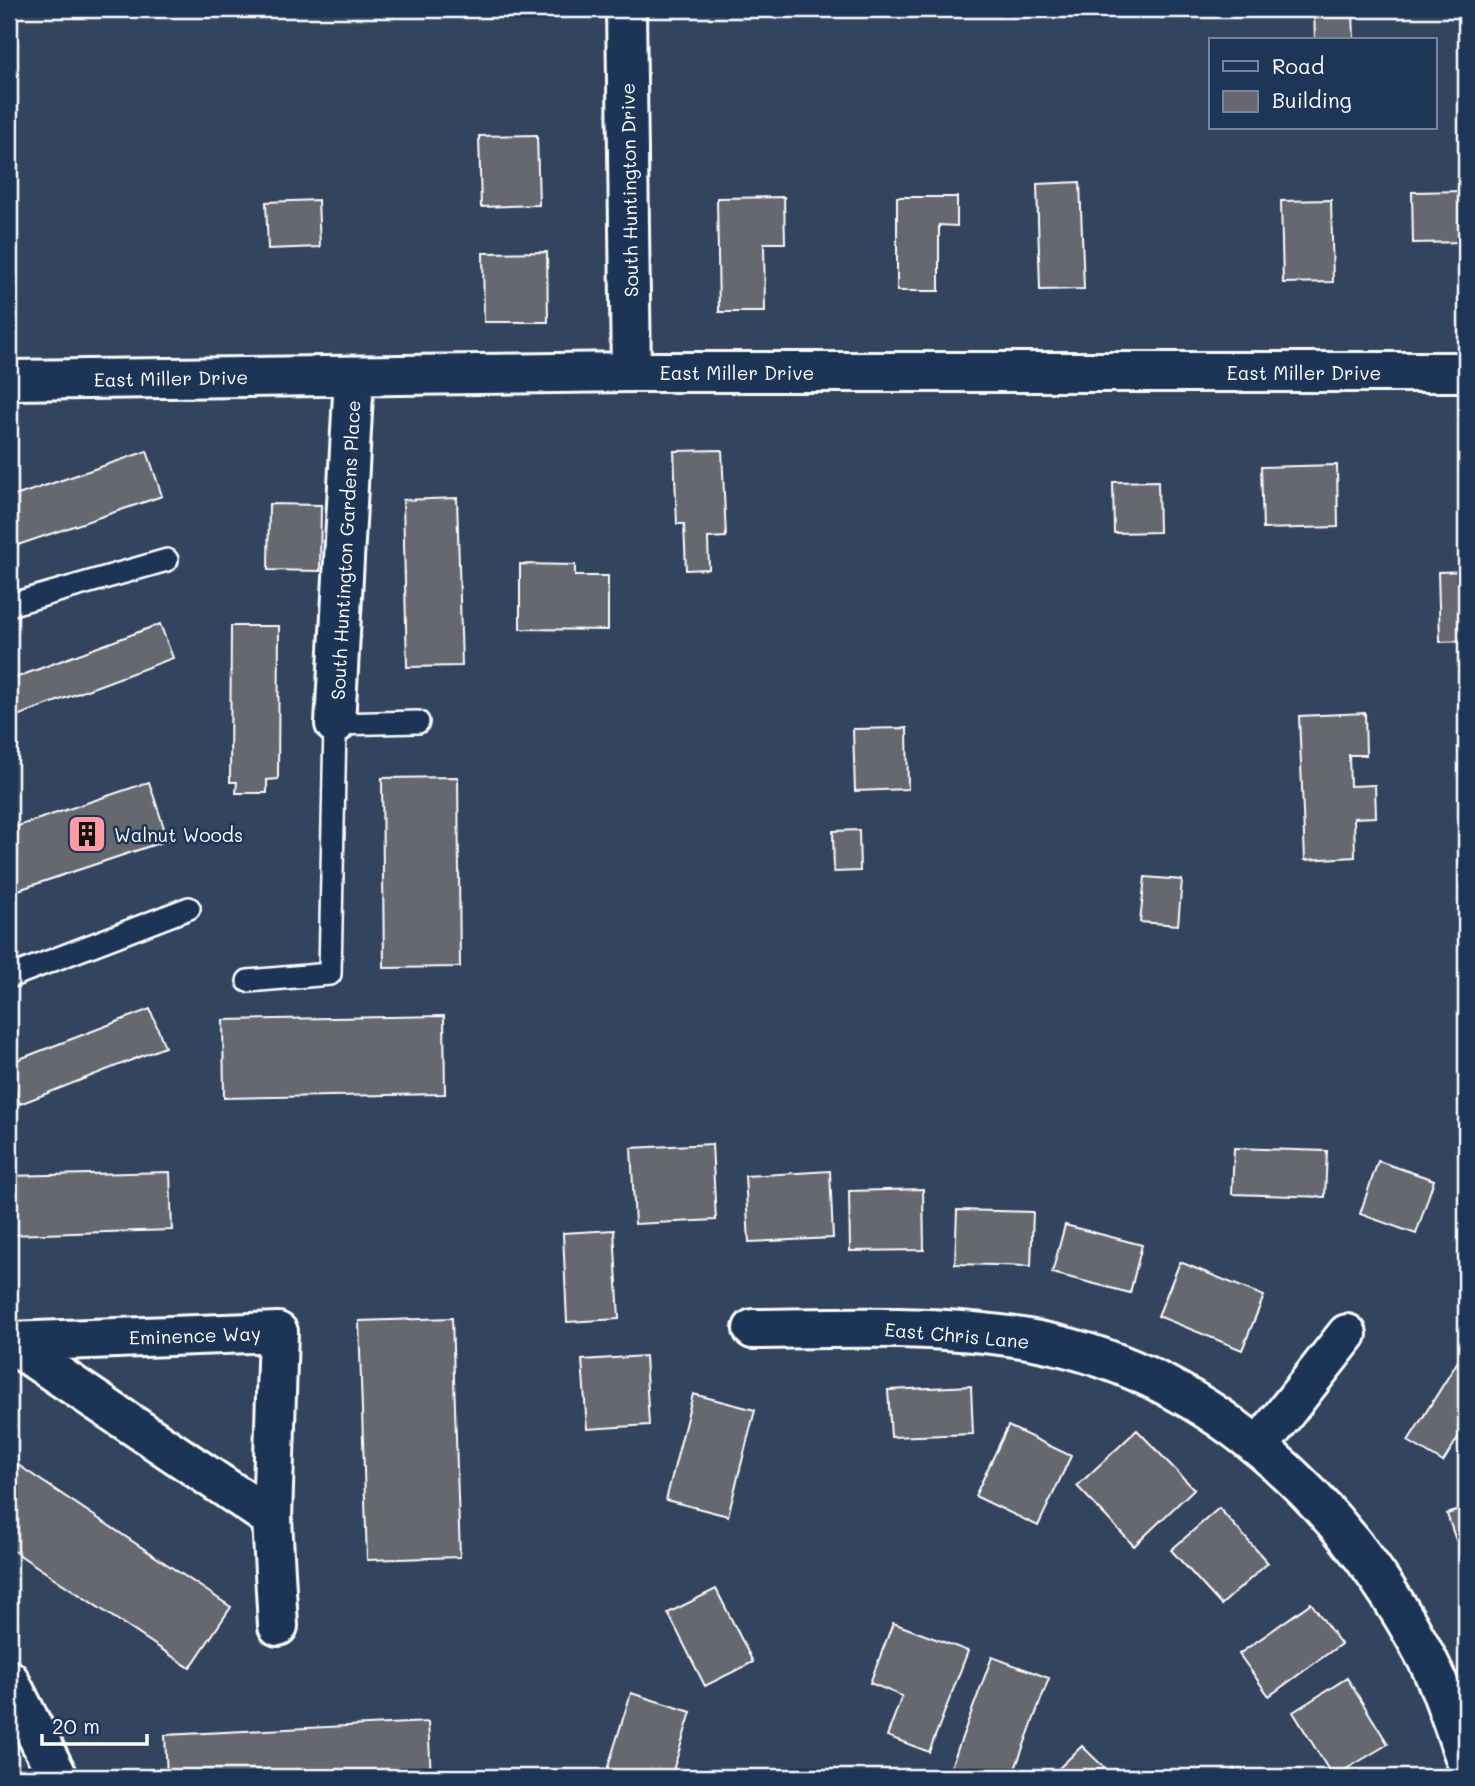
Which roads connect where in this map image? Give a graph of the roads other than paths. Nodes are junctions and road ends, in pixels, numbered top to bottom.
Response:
1 (626, 9) edge
2 (631, 372) junction
3 (1466, 372) edge
4 (354, 376) junction
5 (9, 380) edge
6 (167, 559) dead end
7 (9, 605) edge
8 (418, 722) dead end
9 (335, 724) junction
10 (189, 908) dead end
11 (9, 976) edge
12 (248, 981) dead end
13 (753, 1329) dead end
14 (1348, 1334) dead end
15 (9, 1342) edge
16 (1259, 1446) junction
17 (272, 1519) junction
18 (278, 1626) dead end
19 (9, 1680) edge
20 (1466, 1760) edge
21 (58, 1777) edge

1 - 2 street, South Huntington Drive
2 - 3 street, East Miller Drive
2 - 4 street, East Miller Drive
4 - 5 street, East Miller Drive
4 - 9 street, South Huntington Gardens Place
6 - 7 lane
8 - 9 lane
9 - 12 lane
10 - 11 lane
13 - 16 street, East Chris Lane
14 - 16 street
15 - 17 street, Eminence Way
15 - 17 street, Eminence Way
16 - 20 street, East Chris Lane
17 - 18 street, Eminence Way
19 - 21 street

